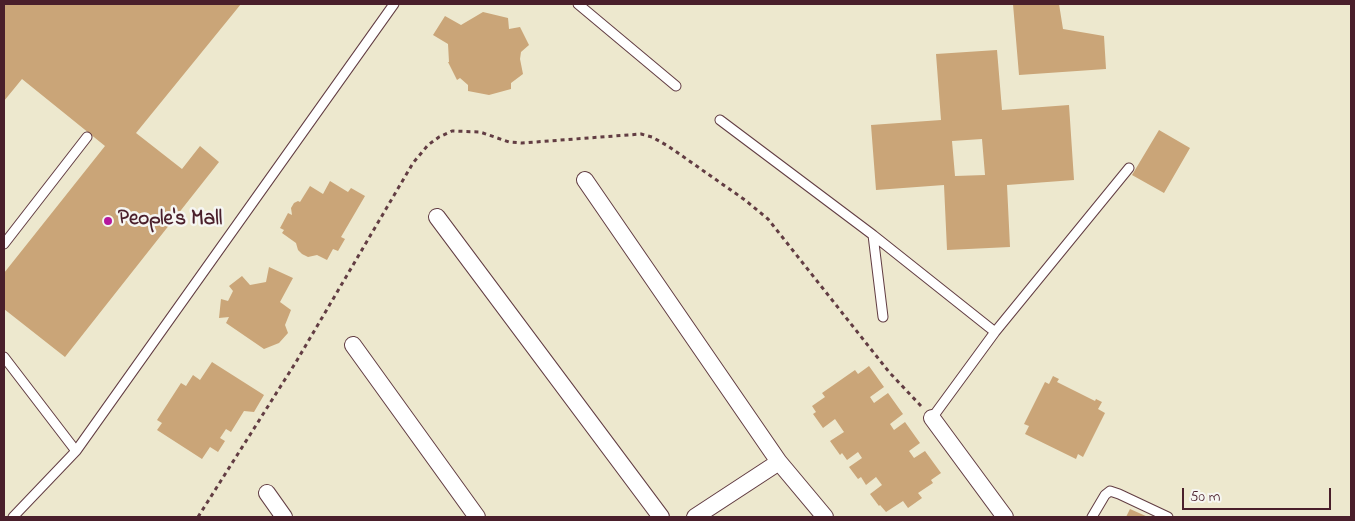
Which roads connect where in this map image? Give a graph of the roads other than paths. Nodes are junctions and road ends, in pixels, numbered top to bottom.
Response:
1 (394, 4) edge
2 (578, 4) edge
3 (676, 86) dead end
4 (720, 120) dead end
5 (87, 137) dead end
6 (1130, 168) dead end
7 (585, 180) dead end
8 (437, 217) dead end
9 (873, 235) junction
10 (4, 244) edge
11 (883, 317) dead end
12 (995, 332) junction
13 (353, 345) dead end
14 (4, 357) edge
15 (932, 418) joint
16 (76, 451) junction
17 (779, 462) junction
18 (267, 493) dead end
19 (13, 517) edge
20 (284, 517) edge
21 (477, 517) edge
22 (661, 517) edge
23 (695, 517) edge
24 (825, 517) edge
25 (1005, 517) edge
26 (1092, 517) edge
27 (1168, 517) edge

1 - 16 lane
2 - 3 lane
4 - 9 lane
5 - 10 lane
6 - 12 lane
7 - 17 street
8 - 22 street
9 - 11 lane
9 - 12 lane
12 - 15 lane
13 - 21 street
14 - 16 lane
15 - 25 street
16 - 19 lane
17 - 23 street
17 - 24 street
18 - 20 street
26 - 27 lane

